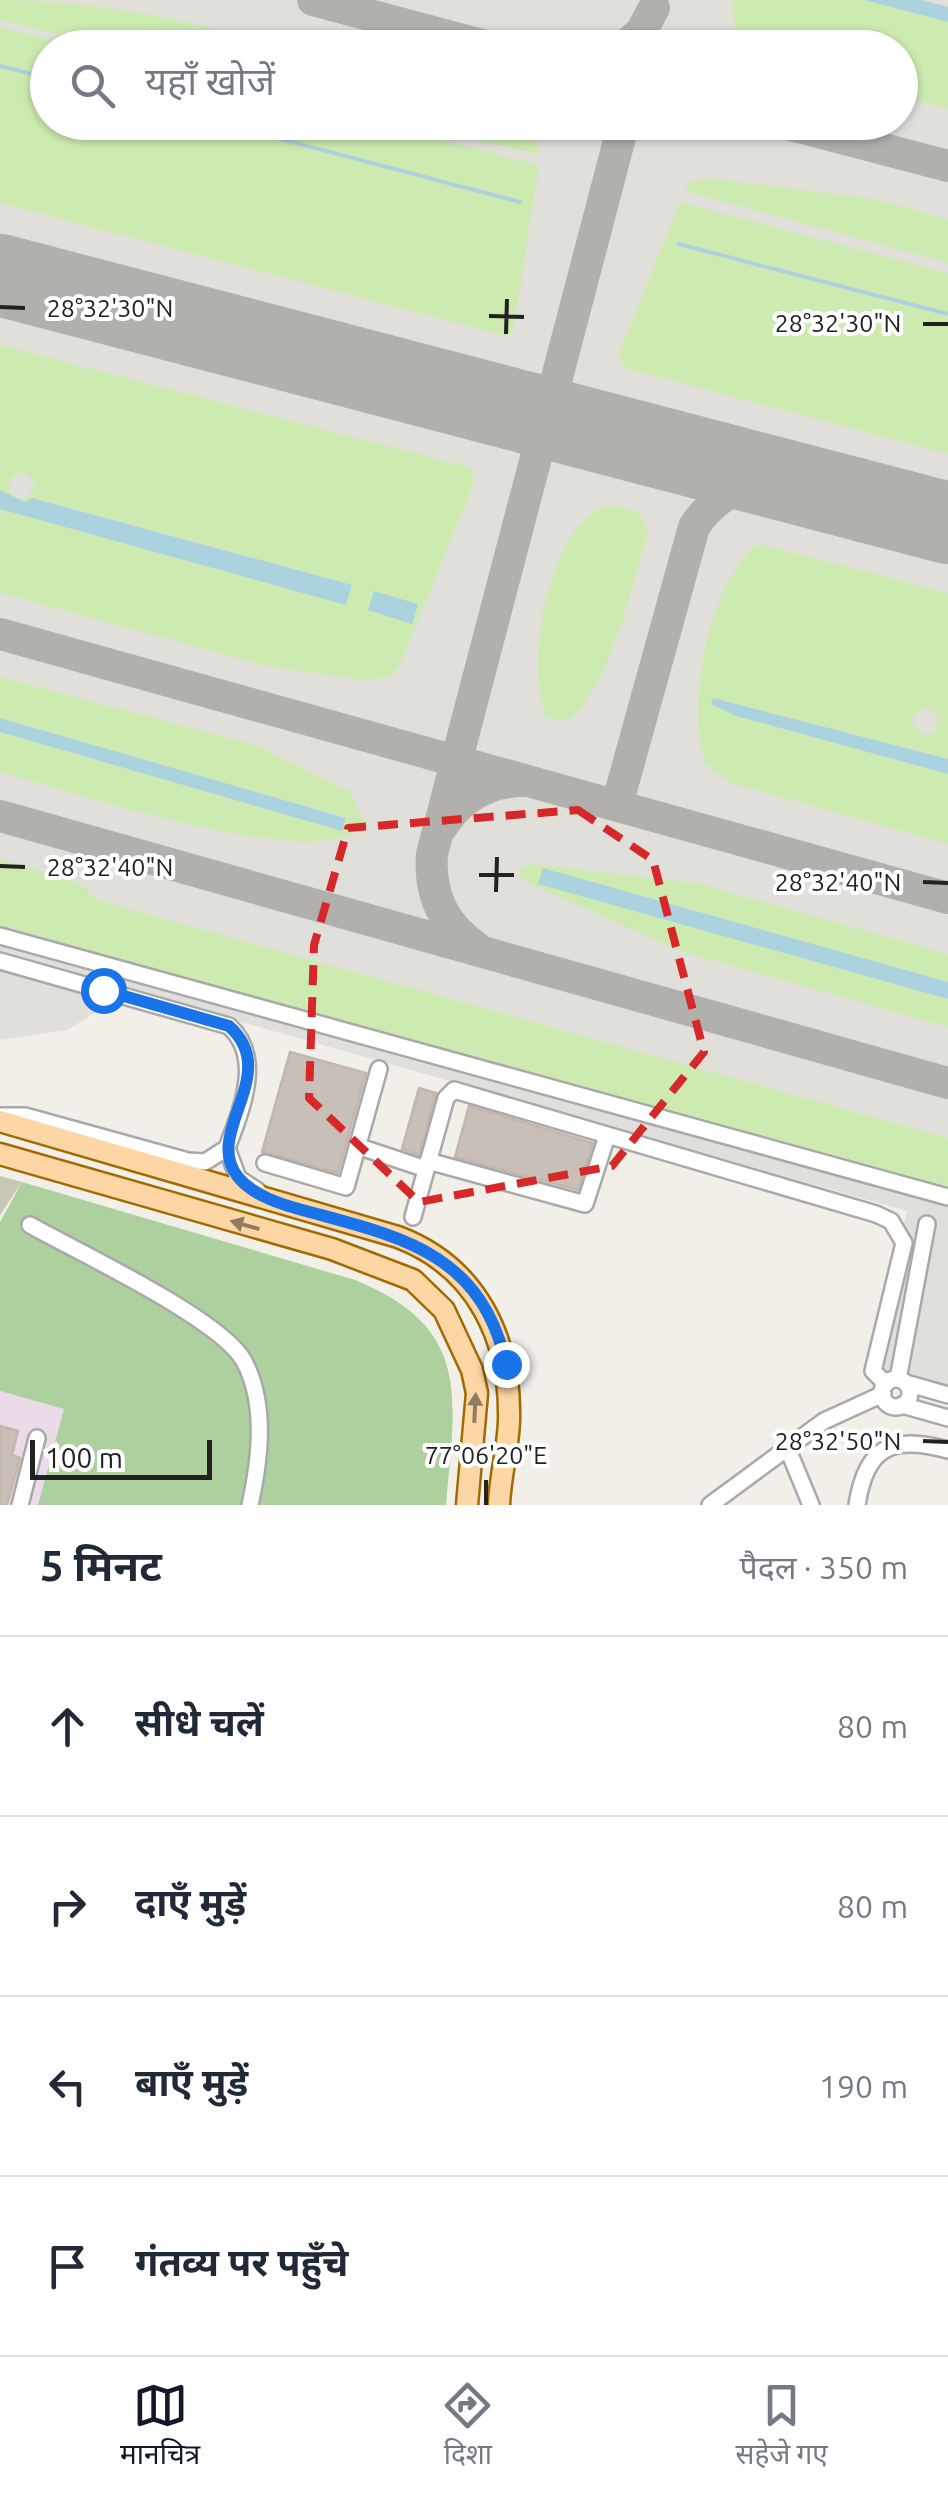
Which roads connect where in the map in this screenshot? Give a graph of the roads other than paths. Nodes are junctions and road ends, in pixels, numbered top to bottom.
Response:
1 (0, 936) edge
2 (0, 961) edge
3 (379, 1068) dead end
4 (0, 1118) edge
5 (607, 1136) junction
6 (357, 1146) junction
7 (227, 1148) junction
8 (0, 1154) edge
9 (266, 1163) dead end
10 (427, 1165) junction
11 (948, 1198) edge
12 (278, 1203) junction
13 (412, 1217) dead end
14 (927, 1224) dead end
15 (30, 1225) dead end
16 (893, 1385) junction
17 (948, 1396) edge
18 (948, 1418) edge
19 (37, 1438) dead end
20 (786, 1447) junction
21 (948, 1450) edge
22 (20, 1505) edge
23 (250, 1505) edge
24 (467, 1505) edge
25 (499, 1505) edge
26 (710, 1505) edge
27 (811, 1505) edge
28 (857, 1505) edge

1 - 11 lane
2 - 7 lane
3 - 6 lane
4 - 7 lane
4 - 12 main road
5 - 10 lane
5 - 10 lane
5 - 16 lane
6 - 9 lane
6 - 10 lane
7 - 12 lane
24 -> 8 main road
10 - 13 lane
12 - 25 main road
14 - 16 lane
15 - 23 lane
16 - 17 lane
16 - 18 lane
16 - 20 lane
19 - 22 lane
20 - 26 lane
20 - 27 lane
21 - 28 lane

